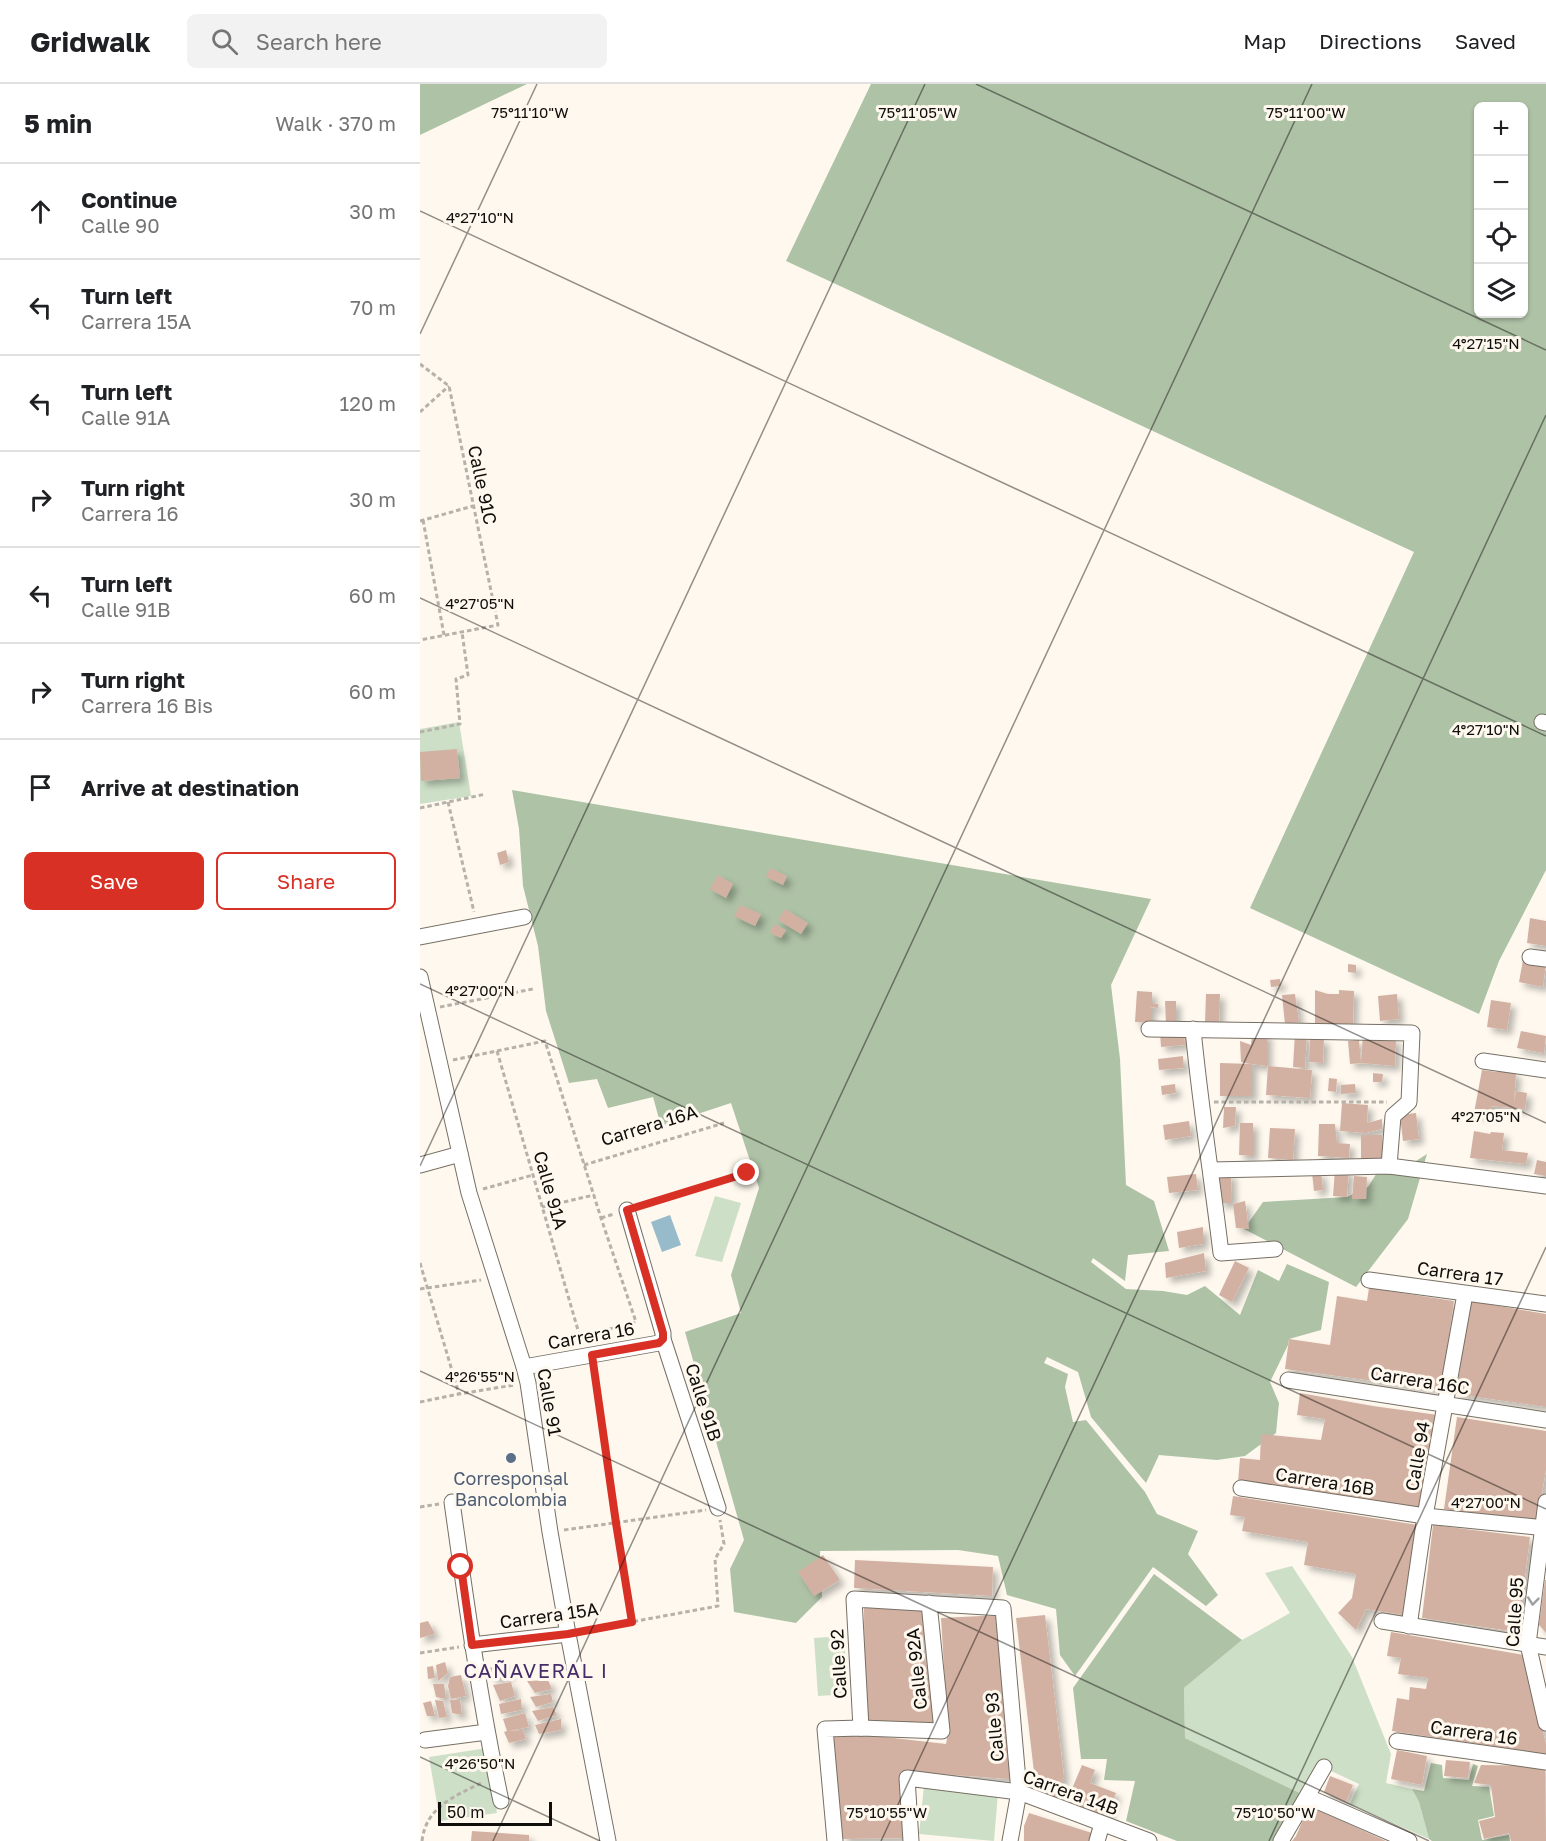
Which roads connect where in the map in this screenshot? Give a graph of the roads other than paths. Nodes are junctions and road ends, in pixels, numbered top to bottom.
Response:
1 (524, 917) dead end
2 (420, 937) edge
3 (1530, 957) dead end
4 (1546, 959) edge
5 (420, 977) edge
6 (1149, 1029) dead end
7 (1193, 1029) junction
8 (1482, 1061) dead end
9 (1546, 1070) edge
10 (460, 1154) junction
11 (420, 1165) edge
12 (1389, 1166) junction
13 (1211, 1170) junction
14 (1546, 1186) edge
15 (627, 1210) road end
16 (1275, 1249) dead end
17 (1369, 1280) dead end
18 (1465, 1294) junction
19 (1546, 1304) edge
20 (663, 1339) junction
21 (524, 1367) junction
22 (1288, 1380) dead end
23 (1446, 1404) junction
24 (1546, 1420) edge
25 (1241, 1488) dead end
26 (452, 1502) dead end
27 (1546, 1502) edge
28 (718, 1508) road end
29 (1425, 1516) junction
30 (1544, 1527) edge
31 (929, 1603) junction
32 (1382, 1621) dead end
33 (1409, 1626) junction
34 (568, 1634) junction
35 (1528, 1644) junction
36 (472, 1645) junction
37 (1546, 1647) edge
38 (1546, 1723) edge
39 (861, 1728) junction
40 (487, 1732) junction
41 (425, 1740) dead end
42 (1397, 1741) dead end
43 (1546, 1762) edge
44 (1324, 1767) dead end
45 (1019, 1792) junction
46 (1308, 1797) junction
47 (501, 1801) dead end
48 (1102, 1824) junction
49 (608, 1841) edge
50 (835, 1841) edge
51 (844, 1841) edge
52 (911, 1841) edge
53 (1010, 1841) edge
54 (1097, 1841) edge
55 (1149, 1841) edge
56 (1281, 1841) edge
57 (1409, 1841) edge

1 - 2 street
3 - 4 street
5 - 10 street, Calle 91
6 - 7 street
7 - 12 street
7 - 13 street
8 - 9 street
10 - 11 street
10 - 21 street, Calle 91
12 - 13 street
12 - 14 street
13 - 16 street
15 - 20 street, Calle 91B
17 - 18 street, Carrera 17
18 - 19 street, Carrera 17
18 - 23 street, Calle 94
20 - 21 street, Carrera 16
20 - 28 street, Calle 91B
21 - 34 street, Calle 91
22 - 23 street, Carrera 16C
23 - 24 street, Carrera 16C
23 - 29 street, Calle 94
25 - 29 street, Carrera 16B
26 - 36 street
27 - 30 street, Calle 95
29 - 30 street, Carrera 16B
29 - 33 street, Calle 94
30 -> 35 street, Calle 95
31 - 39 street, Calle 92
31 - 39 street, Calle 92A
31 - 45 street, Calle 93
32 - 33 street
33 - 35 street
34 - 36 street, Carrera 15A
34 - 49 street, Calle 91
35 - 37 street
35 - 38 street, Calle 95
36 - 40 street
39 - 50 street
40 - 41 street
40 - 47 street
42 - 43 street, Carrera 16
44 - 46 street
45 - 48 street, Carrera 14B
45 - 52 street, Carrera 14B
45 - 53 street, Calle 93
46 - 56 street
46 - 57 street
48 - 54 street
48 - 55 street, Carrera 14B
50 - 51 street

